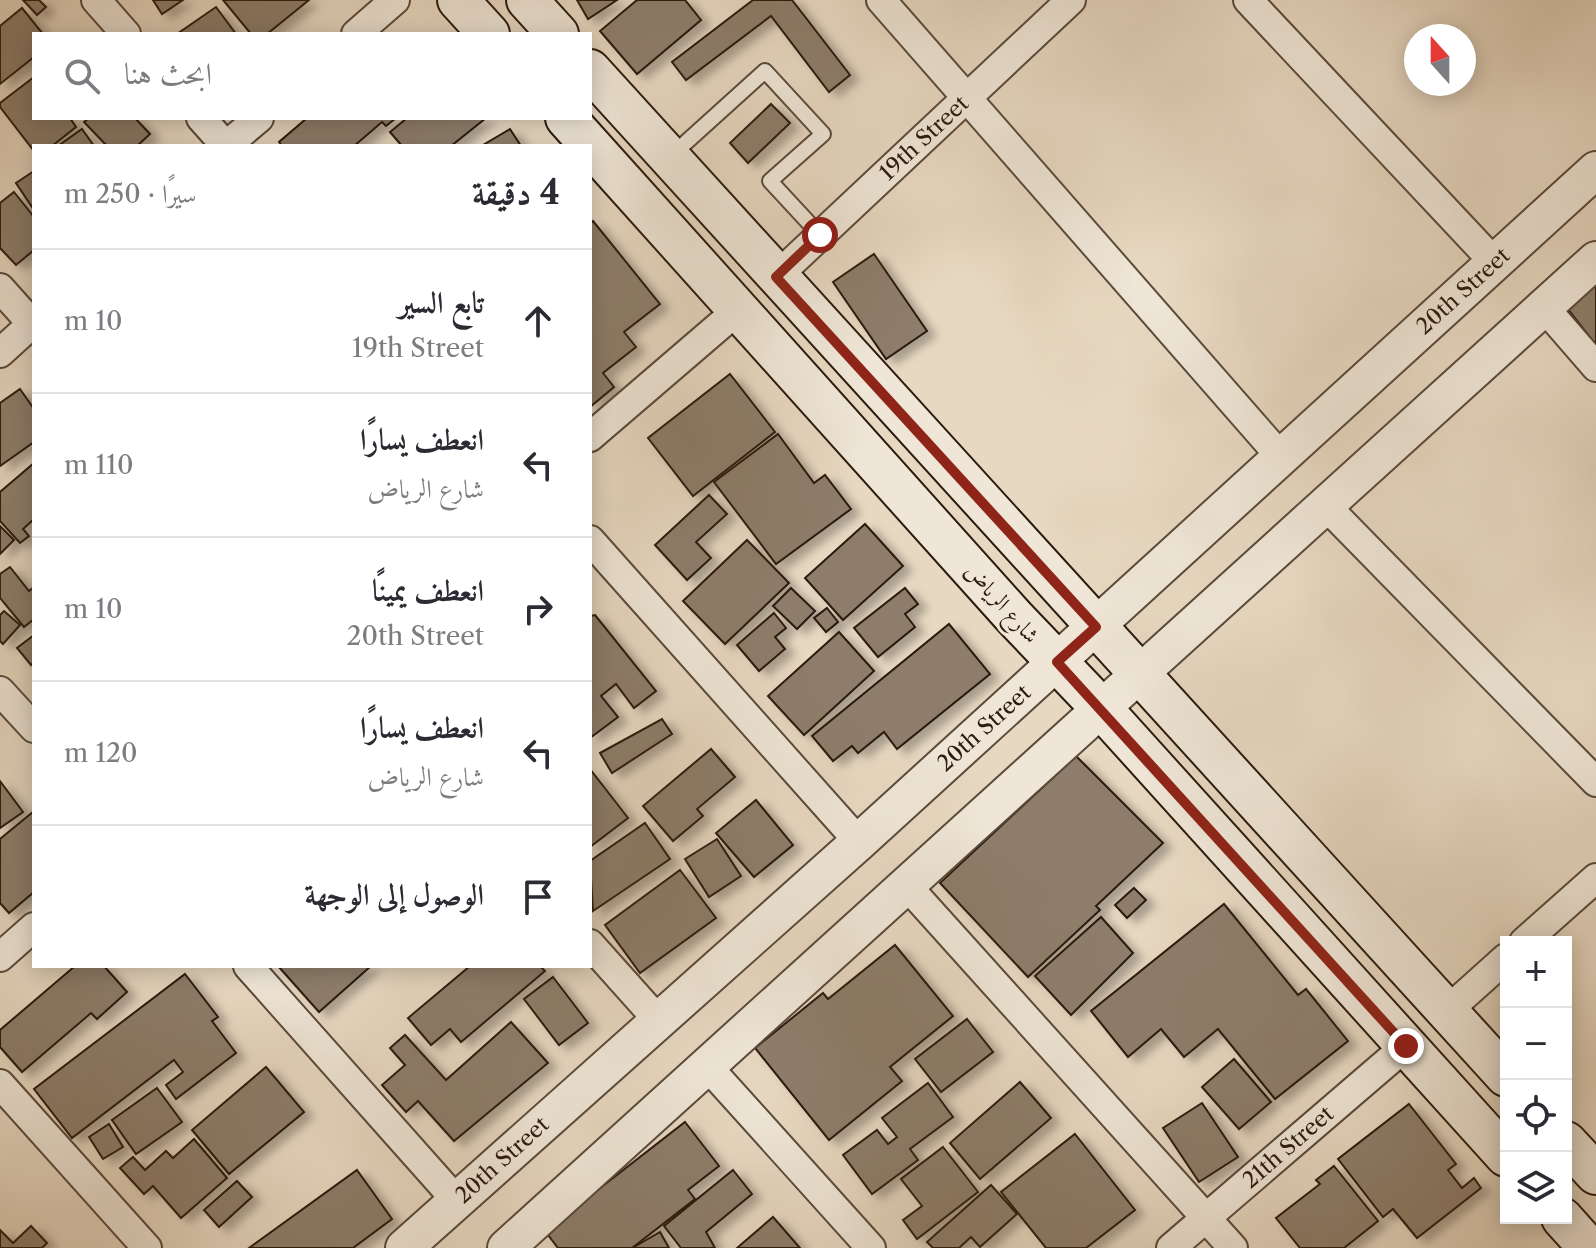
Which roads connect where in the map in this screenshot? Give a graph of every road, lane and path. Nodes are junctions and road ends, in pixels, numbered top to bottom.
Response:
1 (96, 0) edge
2 (395, 0) edge
3 (458, 0) edge
4 (527, 0) edge
5 (881, 0) edge
6 (1071, 0) edge
7 (1248, 0) edge
8 (124, 32) edge
9 (358, 32) edge
10 (487, 32) edge
11 (556, 32) edge
12 (592, 72) edge
13 (967, 98) junction
14 (203, 120) edge
15 (257, 120) edge
16 (568, 120) edge
17 (224, 144) edge
18 (228, 144) edge
19 (590, 144) edge
20 (592, 147) edge
21 (669, 158) junction
22 (1596, 170) edge
23 (820, 235) junction
24 (1596, 260) edge
25 (1495, 263) junction
26 (776, 277) junction
27 (0, 288) edge
28 (1544, 307) junction
29 (739, 309) junction
30 (32, 323) edge
31 (32, 325) edge
32 (0, 353) edge
33 (1596, 367) edge
34 (592, 435) edge
35 (1281, 457) junction
36 (1325, 505) junction
37 (592, 542) edge
38 (1096, 627) junction
39 (1057, 662) junction
40 (1140, 671) junction
41 (0, 691) edge
42 (1101, 708) junction
43 (32, 726) edge
44 (1596, 782) edge
45 (859, 842) junction
46 (1596, 878) edge
47 (908, 887) junction
48 (32, 929) edge
49 (1531, 936) edge
50 (592, 946) edge
51 (0, 957) edge
52 (1500, 963) edge
53 (250, 968) edge
54 (1447, 1011) junction
55 (657, 1019) junction
56 (1406, 1046) junction
57 (708, 1067) junction
58 (1500, 1069) edge
59 (0, 1084) edge
60 (1572, 1148) edge
61 (1502, 1152) edge
62 (1596, 1174) edge
63 (456, 1200) junction
64 (1205, 1218) junction
65 (1567, 1224) edge
66 (147, 1248) edge
67 (404, 1248) edge
68 (507, 1248) edge
69 (871, 1248) edge
70 (1171, 1248) edge
71 (1233, 1248) edge
72 (1589, 1248) edge

1 - 8 street
2 - 9 street
3 - 10 main road
4 - 11 main road
5 - 13 street
6 - 13 street, 19th Street
7 - 25 street
12 - 21 main road
13 - 23 street, 19th Street
13 - 35 street
14 - 17 street
15 - 18 street
16 - 19 main road, شارع الرياض
20 - 29 main road, شارع الرياض
21 - 23 lane
21 - 26 main road
22 - 25 street, 20th Street
23 - 26 street, 19th Street
24 - 28 street
25 - 35 street, 20th Street
26 - 38 main road
27 - 30 street
28 - 33 street
28 - 36 street
29 - 34 street
29 - 39 main road, شارع الرياض
31 - 32 street
35 - 38 street, 20th Street
36 - 40 street
36 - 44 street
37 - 45 street
38 - 39 street, 20th Street
38 - 40 main road
39 - 42 main road, شارع الرياض
39 - 45 street, 20th Street
40 - 42 street
40 - 54 main road
41 - 43 street
42 - 47 street
42 - 56 main road, شارع الرياض
45 - 55 street, 20th Street
46 - 49 street
47 - 57 street
47 - 64 street
48 - 51 street
50 - 55 street
52 - 54 street
53 - 63 street
54 - 58 main road
55 - 63 street, 20th Street
56 - 61 main road, شارع الرياض
56 - 64 street, 21th Street
57 - 68 street
57 - 69 street
59 - 66 street
60 - 62 main road
63 - 67 street, 20th Street
64 - 70 street, 21th Street
64 - 71 street
65 - 72 main road

